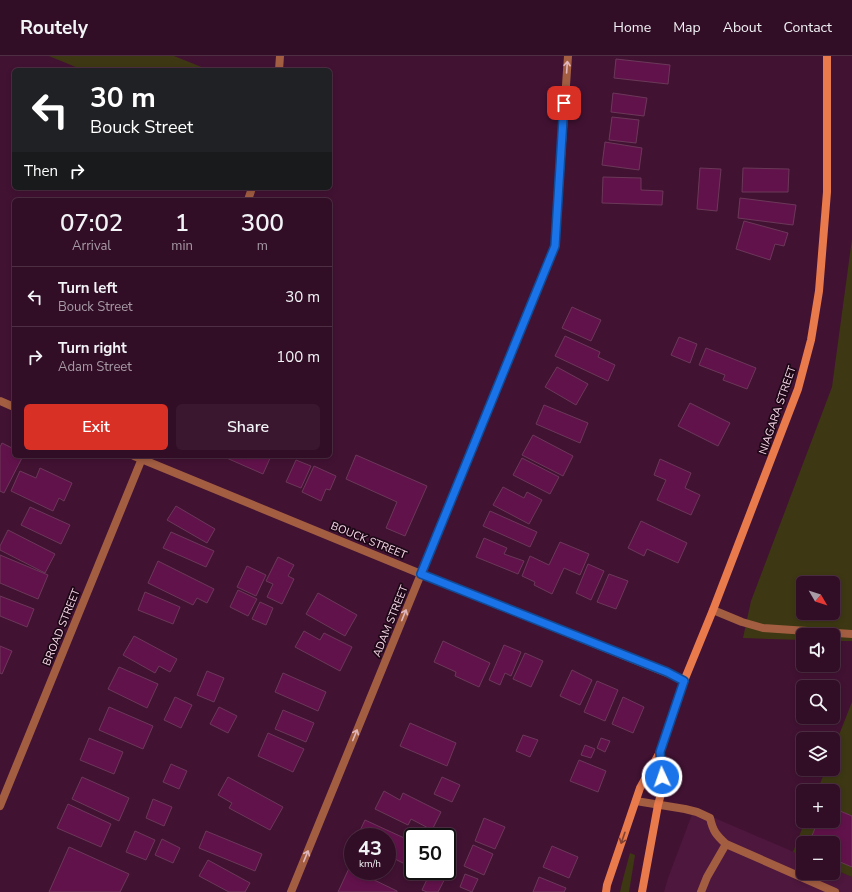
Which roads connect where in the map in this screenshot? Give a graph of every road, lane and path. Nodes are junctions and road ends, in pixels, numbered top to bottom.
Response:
1 (280, 56) edge
2 (568, 56) edge
3 (827, 56) edge
4 (279, 68) edge
5 (0, 401) edge
6 (12, 405) edge
7 (139, 458) edge
8 (141, 458) edge
9 (421, 574) junction
10 (713, 610) junction
11 (852, 634) edge
12 (684, 681) junction
13 (660, 752) junction
14 (636, 801) junction
15 (658, 805) junction
16 (0, 806) edge
17 (726, 844) junction
18 (605, 890) edge
19 (291, 892) edge
20 (642, 892) edge
21 (701, 892) edge
22 (835, 892) edge

1 - 4 street
9 -> 2 street, ADAM STREET
3 - 10 main road, NIAGARA STREET
5 - 6 street
7 - 16 street, BROAD STREET
8 - 9 street, BOUCK STREET
9 - 12 street, BOUCK STREET
19 -> 9 street, ADAM STREET
10 - 11 street
10 - 12 main road, NIAGARA STREET
12 - 13 main road, NIAGARA STREET
13 - 14 main road, NIAGARA STREET
13 - 15 main road, NIAGARA STREET
14 - 15 street
14 -> 18 main road, NIAGARA STREET
15 - 17 street
15 - 20 main road, NIAGARA STREET
17 - 21 street
17 - 22 street

